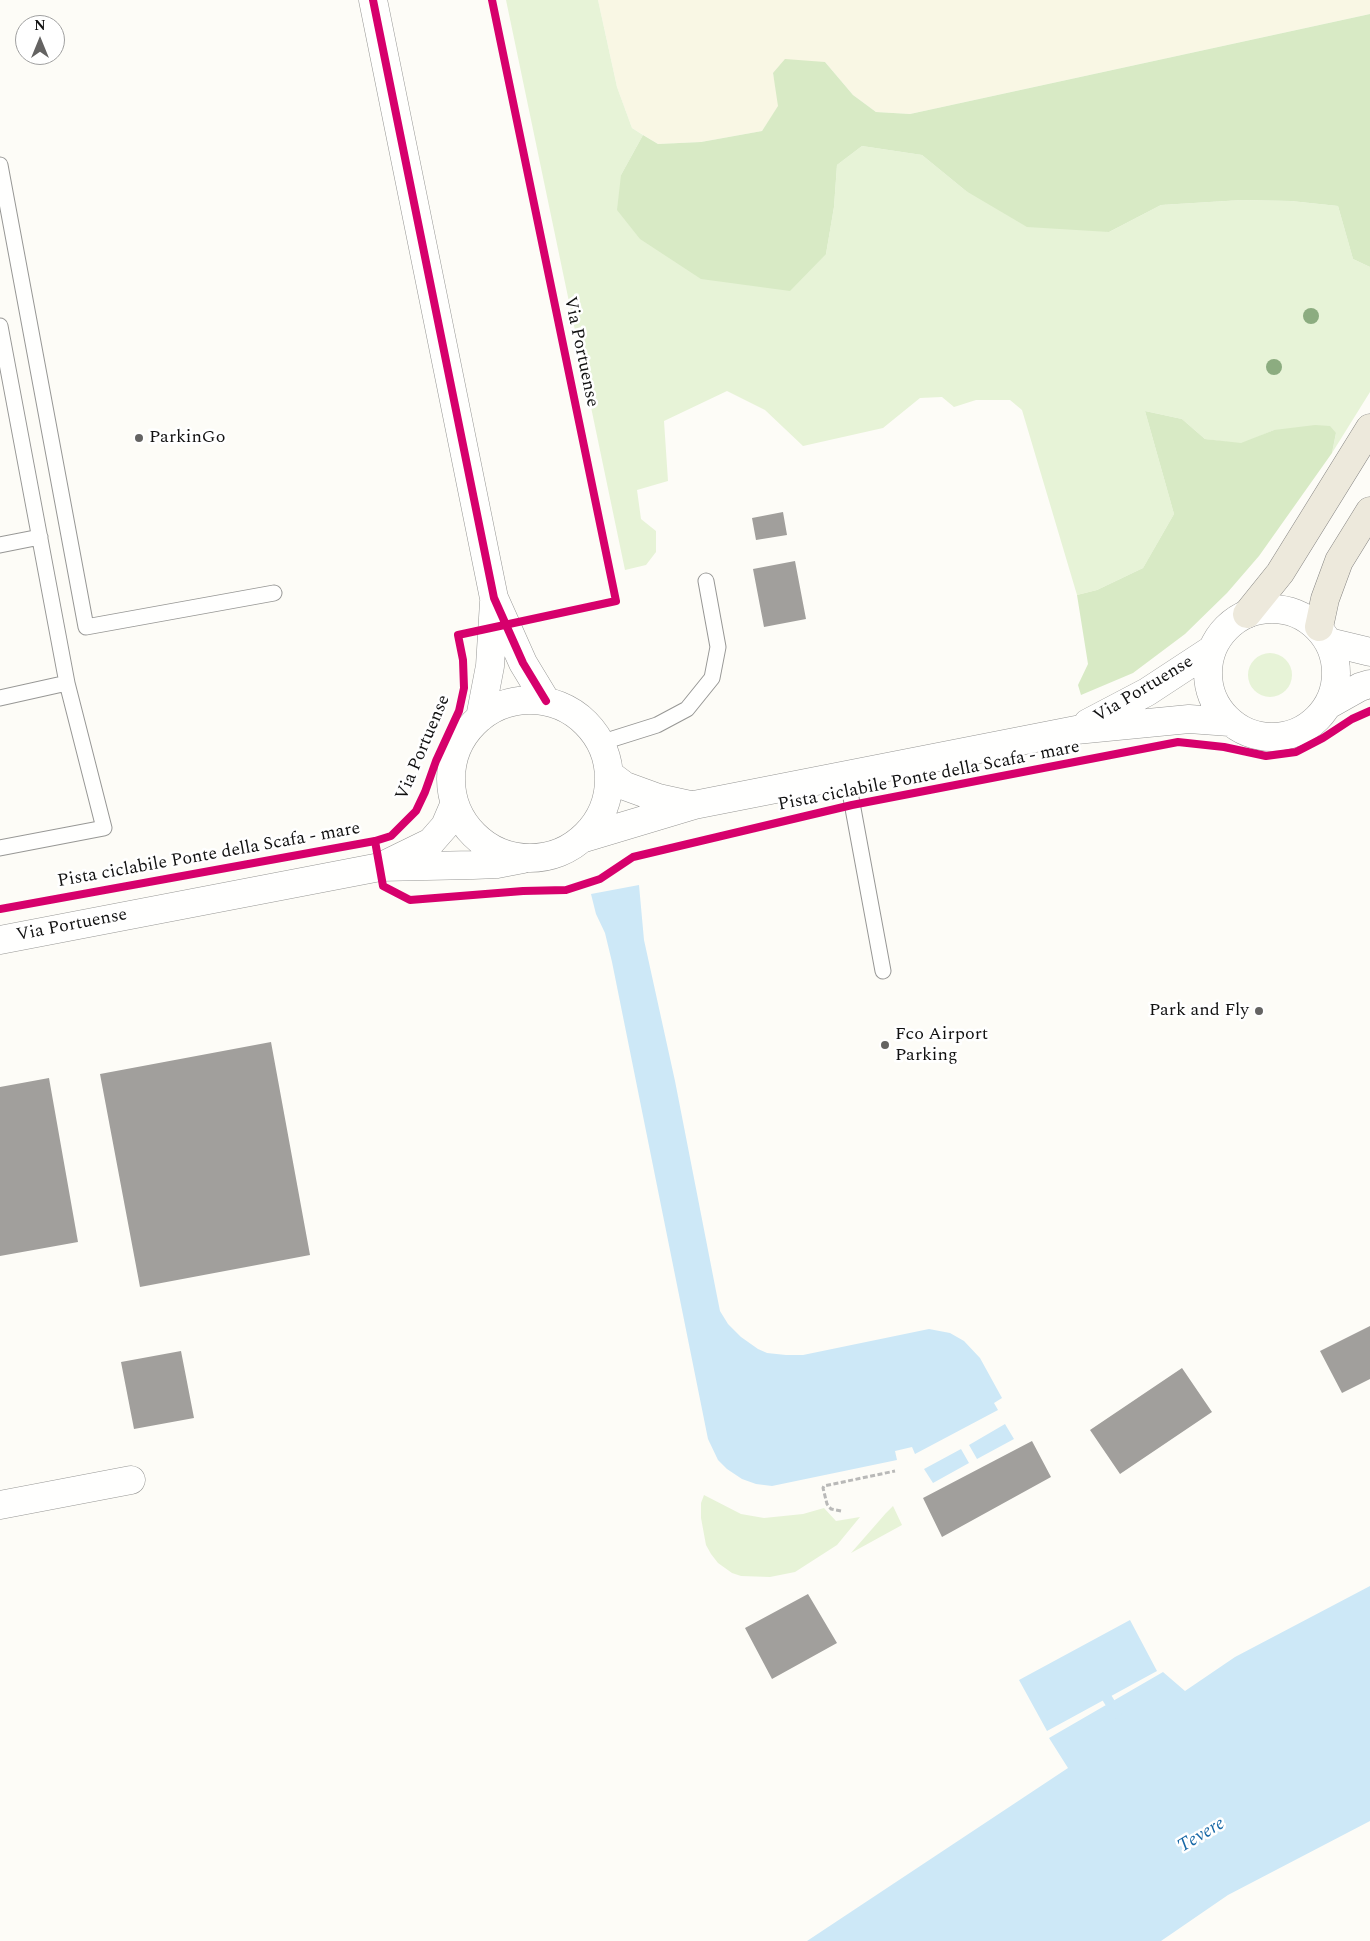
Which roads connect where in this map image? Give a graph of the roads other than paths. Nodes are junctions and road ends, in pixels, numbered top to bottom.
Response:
1 (373, 0) edge
2 (0, 165) edge
3 (0, 326) edge
4 (1370, 428) edge
5 (1370, 511) edge
6 (40, 537) junction
7 (0, 545) edge
8 (706, 581) dead end
9 (274, 593) dead end
10 (494, 598) junction
11 (1247, 614) junction
12 (1324, 635) junction
13 (1211, 650) junction
14 (1370, 652) edge
15 (67, 683) junction
16 (1370, 684) edge
17 (0, 698) edge
18 (546, 702) junction
19 (1328, 705) junction
20 (480, 718) junction
21 (1230, 722) junction
22 (1076, 730) junction
23 (603, 742) junction
24 (609, 774) junction
25 (847, 776) junction
26 (454, 805) junction
27 (694, 805) junction
28 (584, 838) junction
29 (0, 848) edge
30 (523, 859) junction
31 (380, 867) junction
32 (0, 940) edge
33 (882, 971) dead end
34 (131, 1480) dead end
35 (0, 1505) edge

1 - 10 street
2 - 9 lane
3 - 6 lane
4 - 11 main road
5 - 12 main road
6 - 7 lane
6 - 15 lane
8 - 23 lane
10 - 18 street
10 - 20 street
11 - 12 street
11 - 13 street
12 - 14 street
12 - 19 street
13 - 21 street
13 - 22 street, Via Portuense
15 - 17 lane
15 - 29 lane
16 - 19 street
18 - 20 street
18 - 23 street
19 - 21 street
20 - 26 street
21 - 22 street, Via Portuense
22 - 25 street, Via Portuense
23 - 24 street
24 - 27 street, Via Portuense
24 - 28 street
25 - 27 street, Via Portuense
25 - 33 lane
26 - 30 street
26 - 31 street, Via Portuense
27 - 28 street, Via Portuense
28 - 30 street
30 - 31 street, Via Portuense
31 - 32 street, Via Portuense
34 - 35 street

